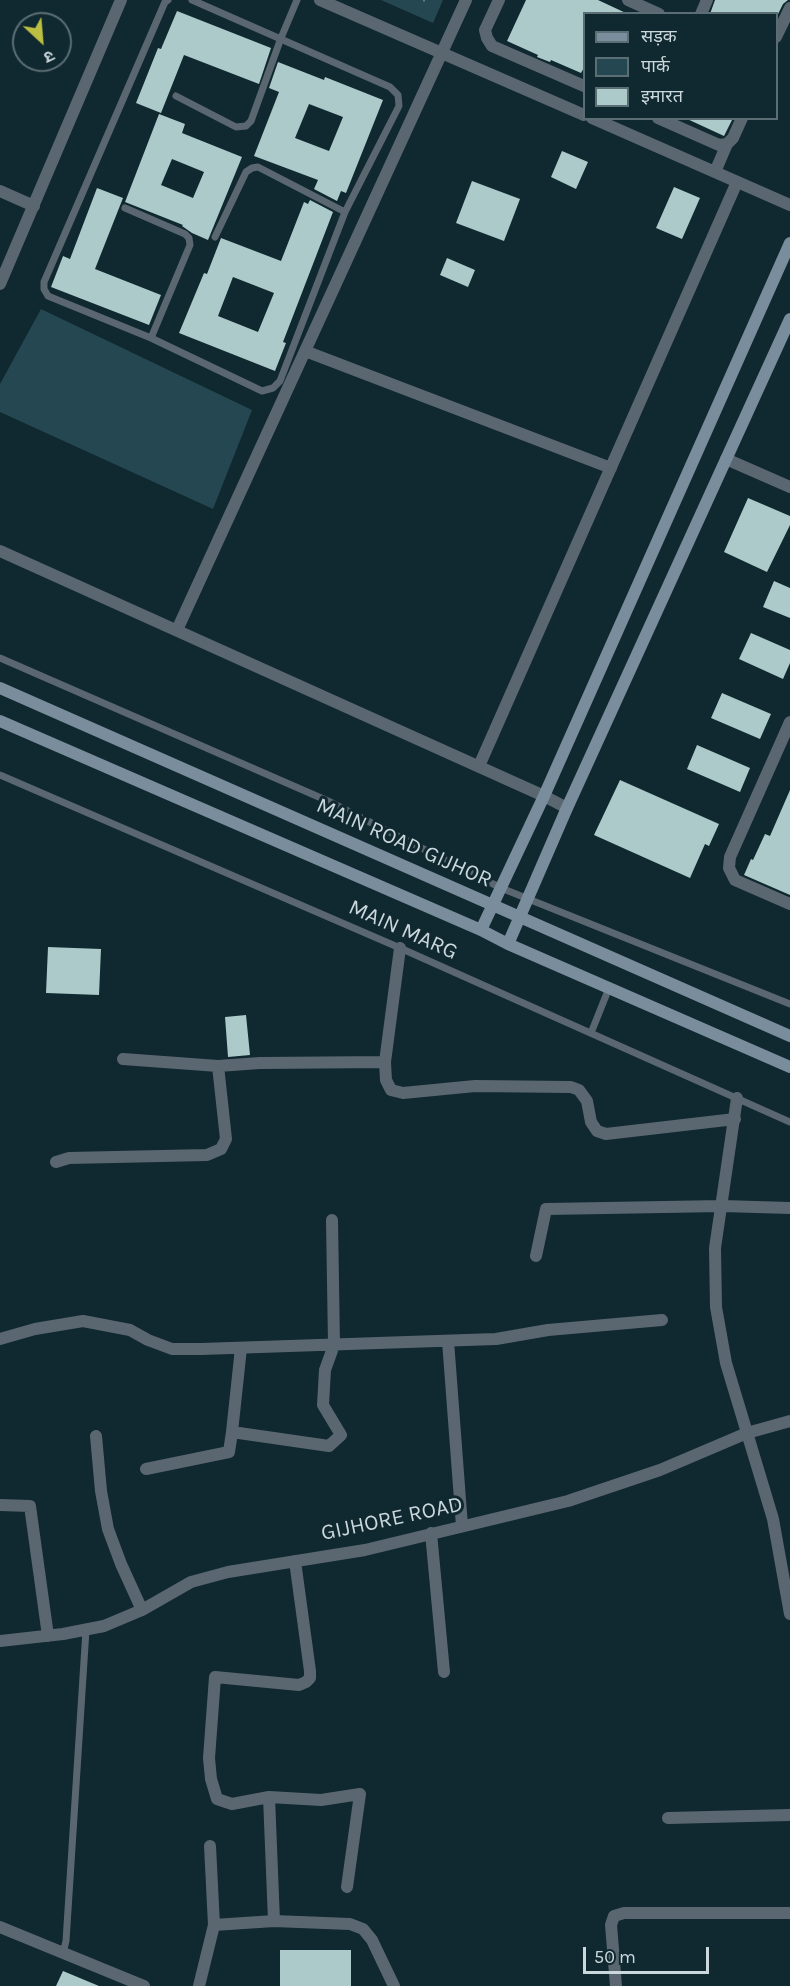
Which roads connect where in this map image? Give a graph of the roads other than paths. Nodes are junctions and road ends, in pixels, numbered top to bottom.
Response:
1 (122, 0) edge
2 (168, 0) edge
3 (192, 0) edge
4 (297, 0) edge
5 (321, 0) edge
6 (466, 0) edge
7 (499, 0) edge
8 (628, 0) edge
9 (790, 8) edge
10 (655, 12) edge
11 (778, 35) edge
12 (281, 38) junction
13 (442, 53) junction
14 (583, 85) edge
15 (176, 96) dead end
16 (583, 114) edge
17 (597, 120) edge
18 (663, 120) edge
19 (741, 120) edge
20 (727, 144) junction
21 (715, 172) junction
22 (737, 182) junction
23 (0, 191) edge
24 (790, 205) edge
25 (33, 206) junction
26 (125, 208) dead end
27 (345, 212) junction
28 (214, 237) dead end
29 (790, 243) edge
30 (0, 284) edge
31 (790, 320) edge
32 (151, 338) junction
33 (305, 351) junction
34 (726, 459) junction
35 (611, 468) junction
36 (790, 487) edge
37 (0, 551) edge
38 (177, 630) junction
39 (0, 658) edge
40 (0, 688) edge
41 (0, 721) edge
42 (790, 722) edge
43 (479, 766) junction
44 (0, 775) edge
45 (544, 796) junction
46 (567, 808) junction
47 (501, 888) junction
48 (528, 899) junction
49 (790, 904) edge
50 (494, 905) junction
51 (519, 918) junction
52 (481, 930) junction
53 (508, 944) junction
54 (400, 948) junction
55 (609, 988) junction
56 (790, 1004) edge
57 (591, 1033) junction
58 (790, 1036) edge
59 (123, 1059) dead end
60 (386, 1062) junction
61 (218, 1066) junction
62 (790, 1067) edge
63 (737, 1098) junction
64 (735, 1119) junction
65 (790, 1122) edge
66 (56, 1162) dead end
67 (722, 1206) junction
68 (790, 1208) edge
69 (332, 1220) dead end
70 (536, 1256) dead end
71 (662, 1320) dead end
72 (0, 1339) edge
73 (448, 1341) junction
74 (334, 1345) junction
75 (242, 1348) junction
76 (790, 1421) edge
77 (232, 1432) junction
78 (747, 1433) junction
79 (96, 1436) dead end
80 (146, 1470) dead end
81 (0, 1505) edge
82 (462, 1526) junction
83 (431, 1533) junction
84 (295, 1561) junction
85 (142, 1610) junction
86 (790, 1614) edge
87 (86, 1630) junction
88 (48, 1636) junction
89 (0, 1641) edge
90 (444, 1672) dead end
91 (269, 1797) junction
92 (790, 1815) edge
93 (668, 1818) dead end
94 (210, 1846) dead end
95 (347, 1887) dead end
96 (790, 1913) edge
97 (274, 1921) junction
98 (214, 1925) junction
99 (0, 1927) edge
100 (63, 1953) junction
101 (144, 1986) edge
102 (199, 1986) edge
103 (394, 1986) edge
104 (616, 1986) edge

1 - 25 street
2 - 32 lane
3 - 12 lane
4 - 12 lane
5 - 13 street
6 - 13 street
7 - 14 street
8 - 10 street
9 - 11 street
12 - 15 lane
12 - 27 lane
13 - 16 street
13 - 33 street
17 - 21 street
18 - 20 street
19 - 20 street
20 - 21 street
21 - 22 street
22 - 24 street
22 - 35 street
23 - 25 street
25 - 30 street
26 - 32 lane
27 - 28 lane
27 - 32 lane
29 - 45 street
31 - 34 street
33 - 35 street
33 - 38 street
34 - 36 street
34 - 46 street
35 - 43 street
37 - 38 street
38 - 43 street
39 - 47 lane
40 - 50 street, MAIN ROAD GIJHOR
41 - 52 street
42 - 49 street
43 - 45 street
44 - 54 lane, MAIN MARG
45 - 46 street
45 - 47 street
46 - 48 street
47 - 48 lane
47 - 50 street
48 - 51 street
48 - 56 lane
50 - 51 street, MAIN ROAD GIJHOR
50 - 52 street
51 - 53 street
51 - 58 street, MAIN ROAD GIJHOR
52 - 53 street
53 - 55 street
54 - 57 lane, MAIN MARG
54 - 60 street
55 - 57 lane
55 - 62 street
57 - 63 lane, MAIN MARG
59 - 61 street
60 - 61 street
60 - 64 street
61 - 66 street
63 - 64 street
63 - 65 lane, MAIN MARG
64 - 67 street
67 - 68 street
67 - 70 street
67 - 78 street
69 - 74 street
71 - 73 street
72 - 75 street
73 - 74 street
73 - 82 street
74 - 75 street
74 - 77 street
75 - 77 street
76 - 78 street, GIJHORE ROAD
77 - 80 street
78 - 82 street, GIJHORE ROAD
78 - 86 street
79 - 85 street
81 - 88 street
82 - 83 street, GIJHORE ROAD
83 - 84 street, GIJHORE ROAD
83 - 90 street
84 - 85 street, GIJHORE ROAD
84 - 91 street
85 - 87 street, GIJHORE ROAD
87 - 88 street, GIJHORE ROAD
87 - 100 lane
88 - 89 street, GIJHORE ROAD
91 - 95 street
91 - 97 street
92 - 93 street
94 - 98 street
96 - 104 street
97 - 98 street
97 - 103 street
98 - 102 street
99 - 100 street
100 - 101 street

